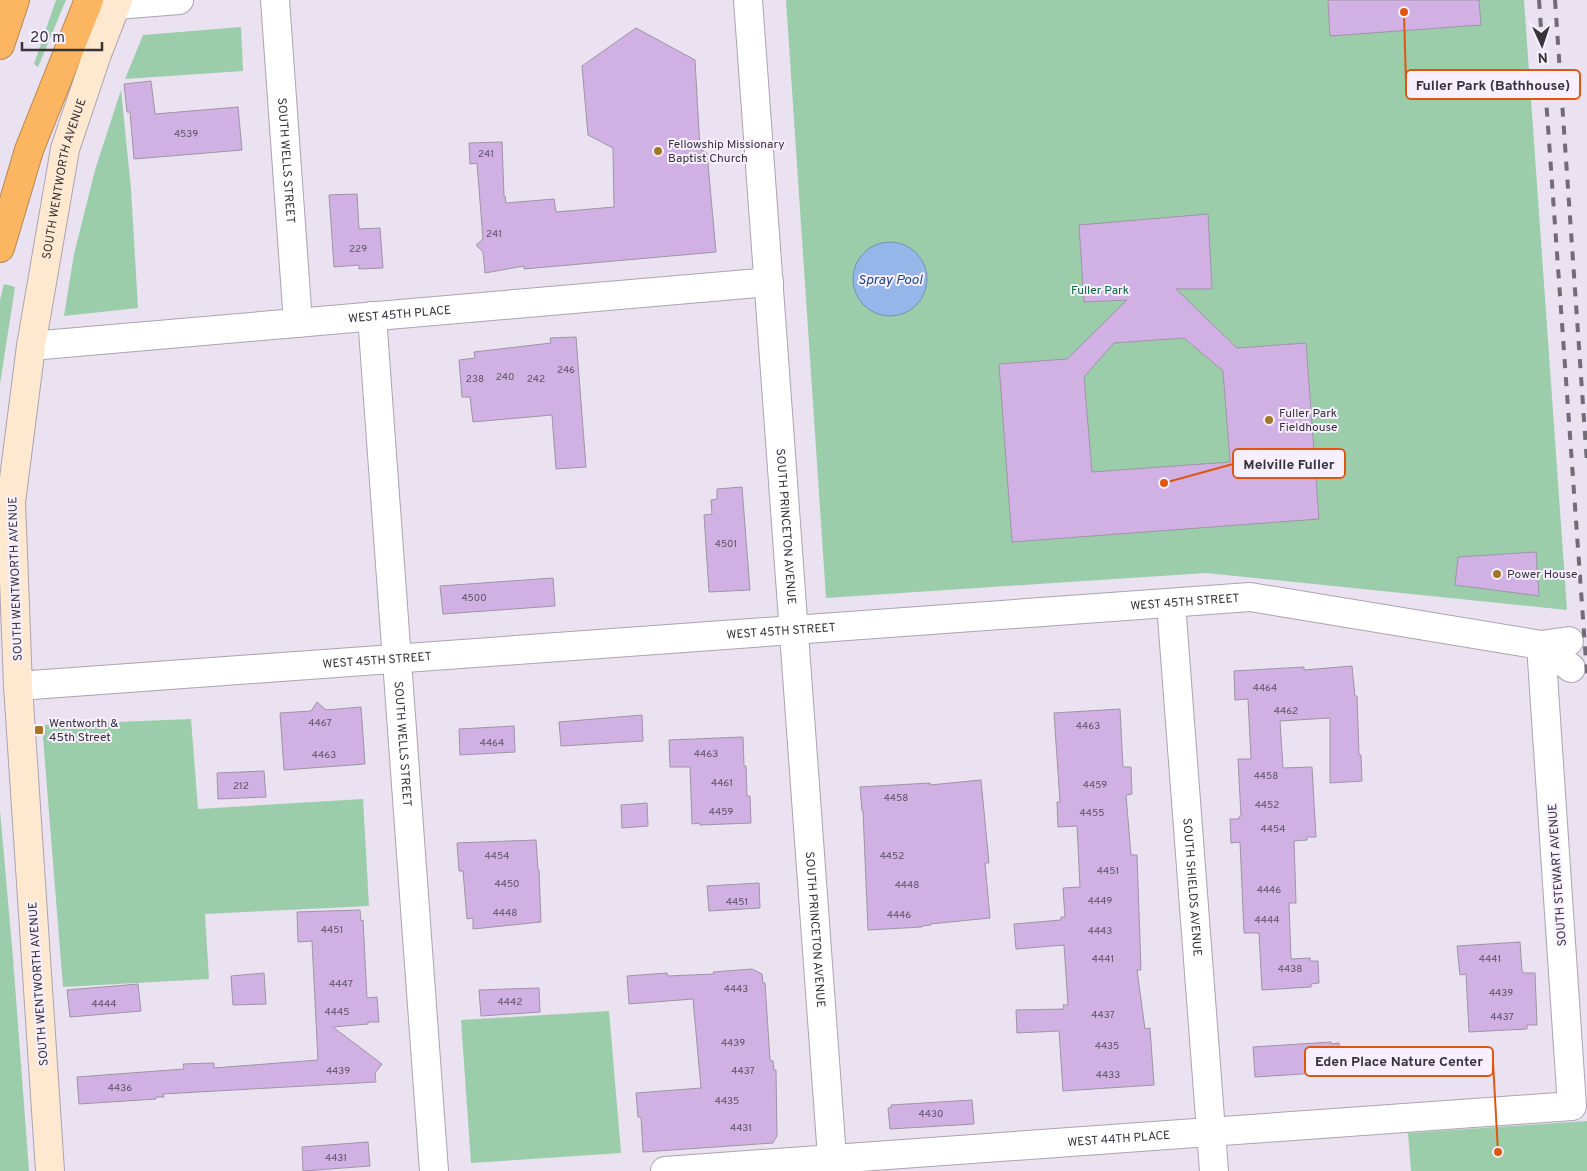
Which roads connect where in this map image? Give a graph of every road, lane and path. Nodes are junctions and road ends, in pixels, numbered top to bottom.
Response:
1 (15, 0) edge
2 (89, 0) edge
3 (179, 0) edge
4 (275, 0) edge
5 (748, 0) edge
6 (117, 2) edge
7 (0, 45) edge
8 (0, 248) edge
9 (769, 282) junction
10 (372, 316) junction
11 (298, 322) junction
12 (31, 346) junction
13 (1171, 603) junction
14 (794, 630) junction
15 (1569, 641) dead end
16 (1541, 645) junction
17 (397, 659) junction
18 (1571, 668) dead end
19 (18, 686) junction
20 (1572, 1106) joint
21 (1211, 1132) junction
22 (833, 1165) edge
23 (50, 1171) edge
24 (434, 1171) edge
25 (665, 1171) edge
26 (1214, 1171) edge

1 - 7 highway
2 - 8 highway
3 - 6 street
4 - 11 street, SOUTH WELLS STREET
5 - 9 street, SOUTH PRINCETON AVENUE
6 - 12 main road, SOUTH WENTWORTH AVENUE
9 - 10 street, WEST 45TH PLACE
9 - 14 street, SOUTH PRINCETON AVENUE
10 - 11 street, WEST 45TH PLACE
10 - 17 street, SOUTH WELLS STREET
11 - 12 street, WEST 45TH PLACE
12 - 19 main road, SOUTH WENTWORTH AVENUE
13 - 14 street, WEST 45TH STREET
13 - 16 street, WEST 45TH STREET
13 - 21 street, SOUTH SHIELDS AVENUE
14 - 17 street, WEST 45TH STREET
14 - 22 street, SOUTH PRINCETON AVENUE
15 - 16 street, WEST 45TH STREET
16 - 18 street, WEST 45TH STREET
16 - 20 street, SOUTH STEWART AVENUE
17 - 19 street, WEST 45TH STREET
17 - 24 street, SOUTH WELLS STREET
19 - 23 main road, SOUTH WENTWORTH AVENUE
20 - 21 street, WEST 44TH PLACE
21 - 22 street, WEST 44TH PLACE
21 - 26 street, SOUTH SHIELDS AVENUE
22 - 25 street, WEST 44TH PLACE

